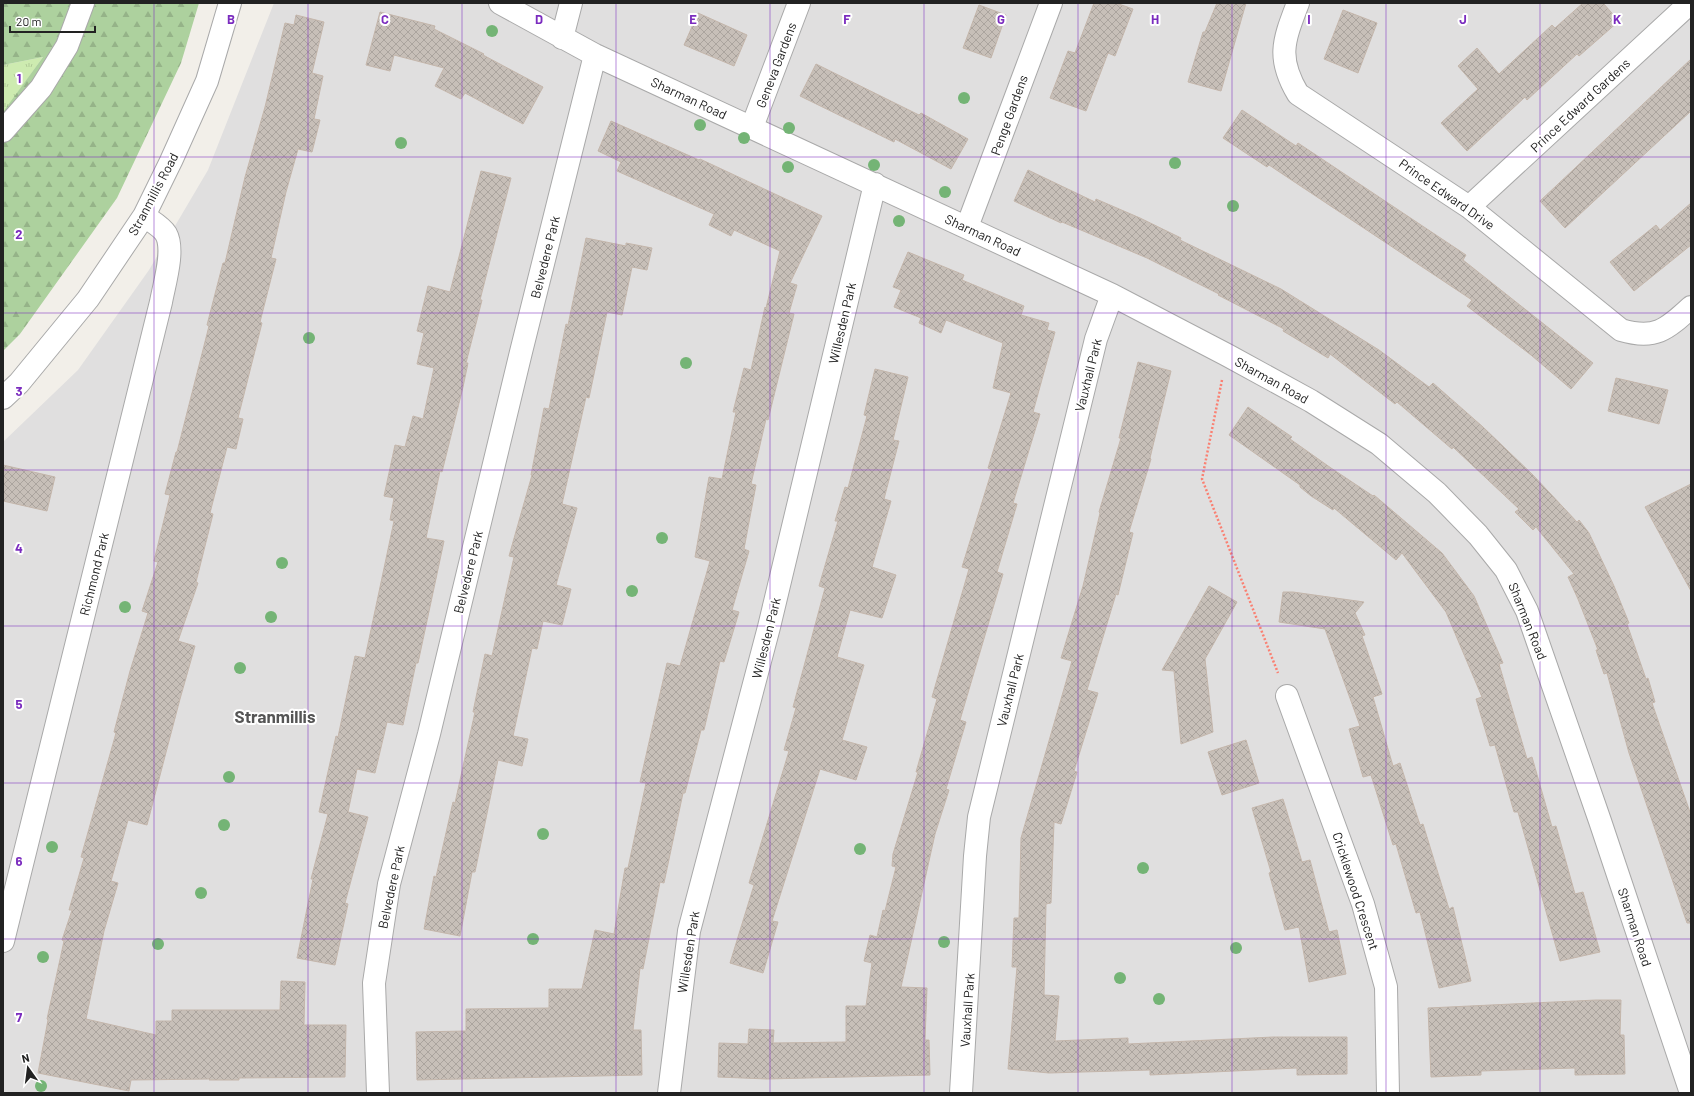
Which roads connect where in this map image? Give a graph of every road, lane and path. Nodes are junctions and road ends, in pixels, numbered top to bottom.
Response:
1 (83, 3) edge
2 (230, 3) edge
3 (500, 3) edge
4 (571, 3) edge
5 (800, 3) edge
6 (1051, 3) edge
7 (1298, 3) edge
8 (1690, 3) edge
9 (562, 38) junction
10 (595, 55) junction
11 (752, 127) junction
12 (3, 131) edge
13 (875, 184) junction
14 (1469, 207) junction
15 (144, 216) junction
16 (967, 227) junction
17 (1112, 295) junction
18 (1691, 307) edge
19 (1226, 355) junction
20 (3, 398) edge
21 (1286, 696) joint
22 (3, 941) edge
23 (378, 1093) edge
24 (669, 1093) edge
25 (962, 1093) edge
26 (1388, 1093) edge
27 (1691, 1093) edge

1 - 12 street
2 - 15 street, Stranmillis Road
3 - 9 street, Sharman Road
4 - 9 street
5 - 11 street, Geneva Gardens
6 - 16 street, Penge Gardens
7 - 14 street, Prince Edward Drive
8 - 14 street, Prince Edward Gardens
9 - 10 street, Sharman Road
10 - 11 street, Sharman Road
10 - 23 street, Belvedere Park
11 - 13 street, Sharman Road
13 - 16 street, Sharman Road
13 - 24 street, Willesden Park
14 - 18 street, Prince Edward Drive
15 - 20 street, Stranmillis Road
15 - 22 street, Richmond Park
16 - 17 street, Sharman Road
17 - 19 street, Sharman Road
17 - 25 street, Vauxhall Park
19 - 21 path
19 - 27 street, Sharman Road
21 - 26 street, Cricklewood Crescent

